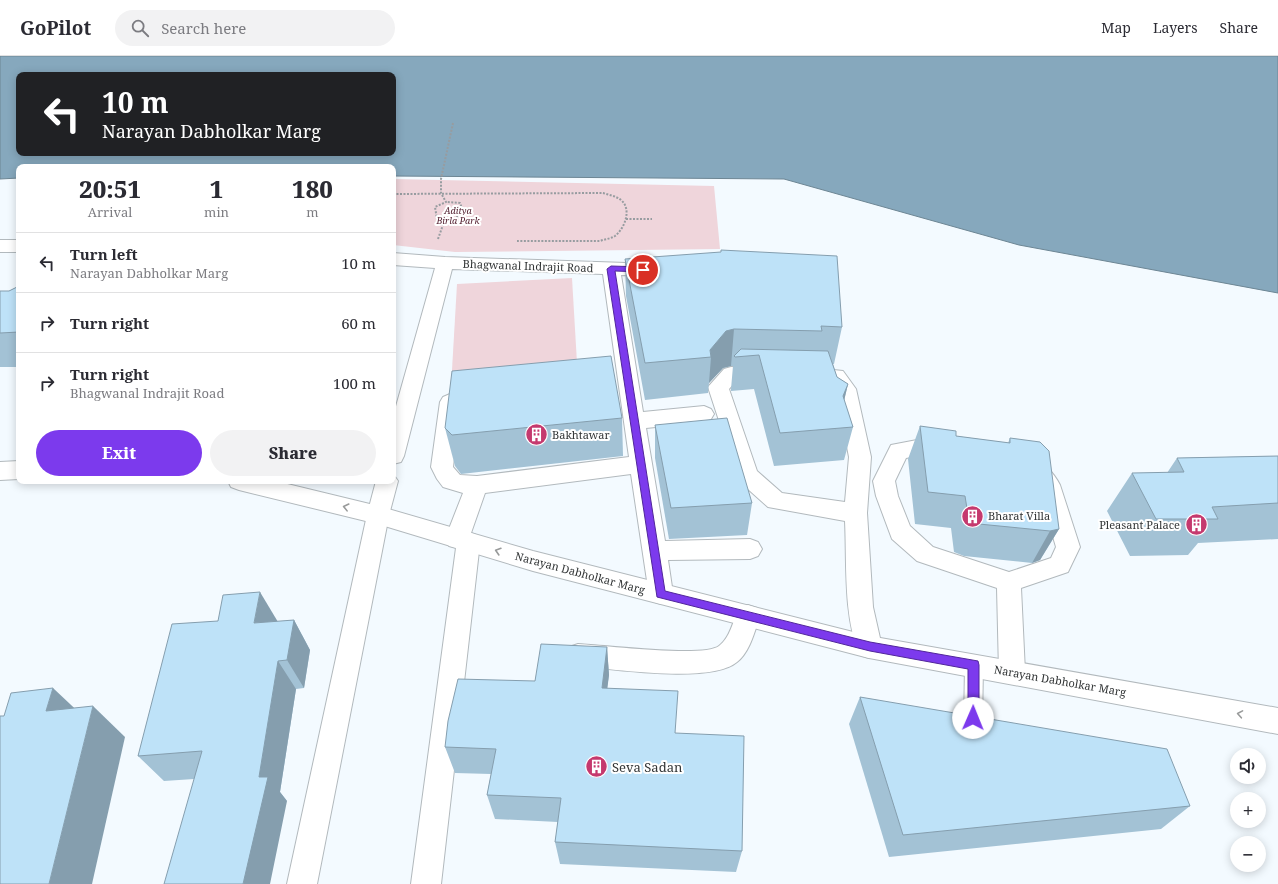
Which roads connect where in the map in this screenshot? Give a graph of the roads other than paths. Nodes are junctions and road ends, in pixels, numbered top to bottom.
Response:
1 (0, 246) edge
2 (16, 246) edge
3 (396, 259) edge
4 (445, 263) junction
5 (611, 269) junction
6 (675, 271) edge
7 (784, 375) edge
8 (806, 375) edge
9 (450, 399) edge
10 (704, 414) dead end
11 (634, 421) junction
12 (396, 445) edge
13 (640, 464) junction
14 (16, 470) edge
15 (0, 471) edge
16 (251, 484) edge
17 (386, 484) edge
18 (477, 485) junction
19 (856, 512) junction
20 (378, 515) junction
21 (462, 541) junction
22 (750, 549) dead end
23 (654, 551) junction
24 (1009, 582) junction
25 (661, 594) junction
26 (748, 616) junction
27 (870, 647) junction
28 (555, 654) edge
29 (974, 665) junction
30 (1012, 672) junction
31 (1278, 721) edge
32 (973, 726) edge
33 (302, 884) edge
34 (426, 884) edge

1 - 2 street
3 - 4 street, Bhagwanal Indrajit Road
4 - 5 street, Bhagwanal Indrajit Road
4 - 12 street
5 - 6 street, Bhagwanal Indrajit Road
5 - 11 street
7 - 19 street
8 - 19 street
9 - 18 street
10 - 11 street
11 - 13 street
13 - 18 street
13 - 23 street
14 - 15 street
20 -> 16 street, Narayan Dabholkar Marg
17 - 20 street
18 - 21 street
19 - 27 street
20 - 21 street, Narayan Dabholkar Marg
20 - 33 street
25 -> 21 street, Narayan Dabholkar Marg
21 - 34 street
22 - 23 street
23 - 25 street
24 - 24 street
24 - 30 street
25 - 26 street, Narayan Dabholkar Marg
26 - 27 street, Narayan Dabholkar Marg
26 - 28 street
27 - 29 street, Narayan Dabholkar Marg
29 - 30 street, Narayan Dabholkar Marg
29 - 32 lane
31 -> 30 street, Narayan Dabholkar Marg

